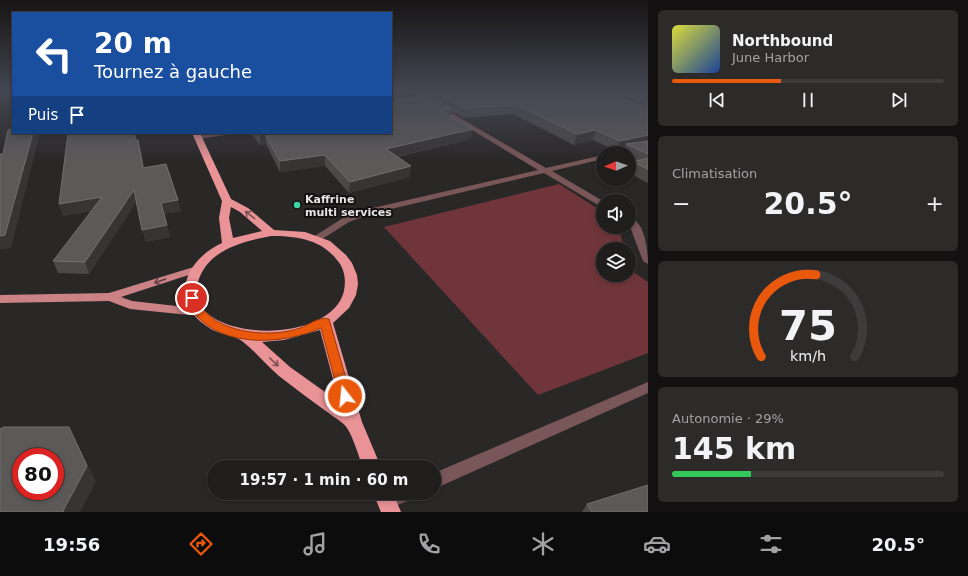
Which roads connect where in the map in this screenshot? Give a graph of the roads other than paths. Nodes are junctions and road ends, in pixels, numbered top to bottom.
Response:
1 (452, 115) edge
2 (212, 134) edge
3 (197, 135) edge
4 (648, 147) edge
5 (636, 150) edge
6 (596, 159) edge
7 (546, 170) junction
8 (596, 201) edge
9 (227, 202) junction
10 (636, 228) edge
11 (271, 233) junction
12 (316, 239) junction
13 (228, 244) junction
14 (648, 261) edge
15 (197, 269) junction
16 (110, 297) junction
17 (0, 299) edge
18 (199, 312) junction
19 (325, 321) junction
20 (246, 336) junction
21 (648, 387) edge
22 (352, 422) junction
23 (369, 460) edge
24 (441, 478) edge

1 - 7 street
2 - 3 street
3 - 9 highway
4 - 5 street
6 - 7 street
7 - 8 street
7 - 12 street
11 -> 9 highway
9 - 13 highway
10 - 14 street
11 - 12 highway
11 - 13 highway
12 - 19 highway
13 - 15 highway
15 -> 16 main road
15 - 18 highway
16 - 17 main road
16 - 18 main road
18 - 20 highway
19 - 20 highway
19 - 22 highway
20 -> 22 highway
21 - 24 street
22 - 23 highway

